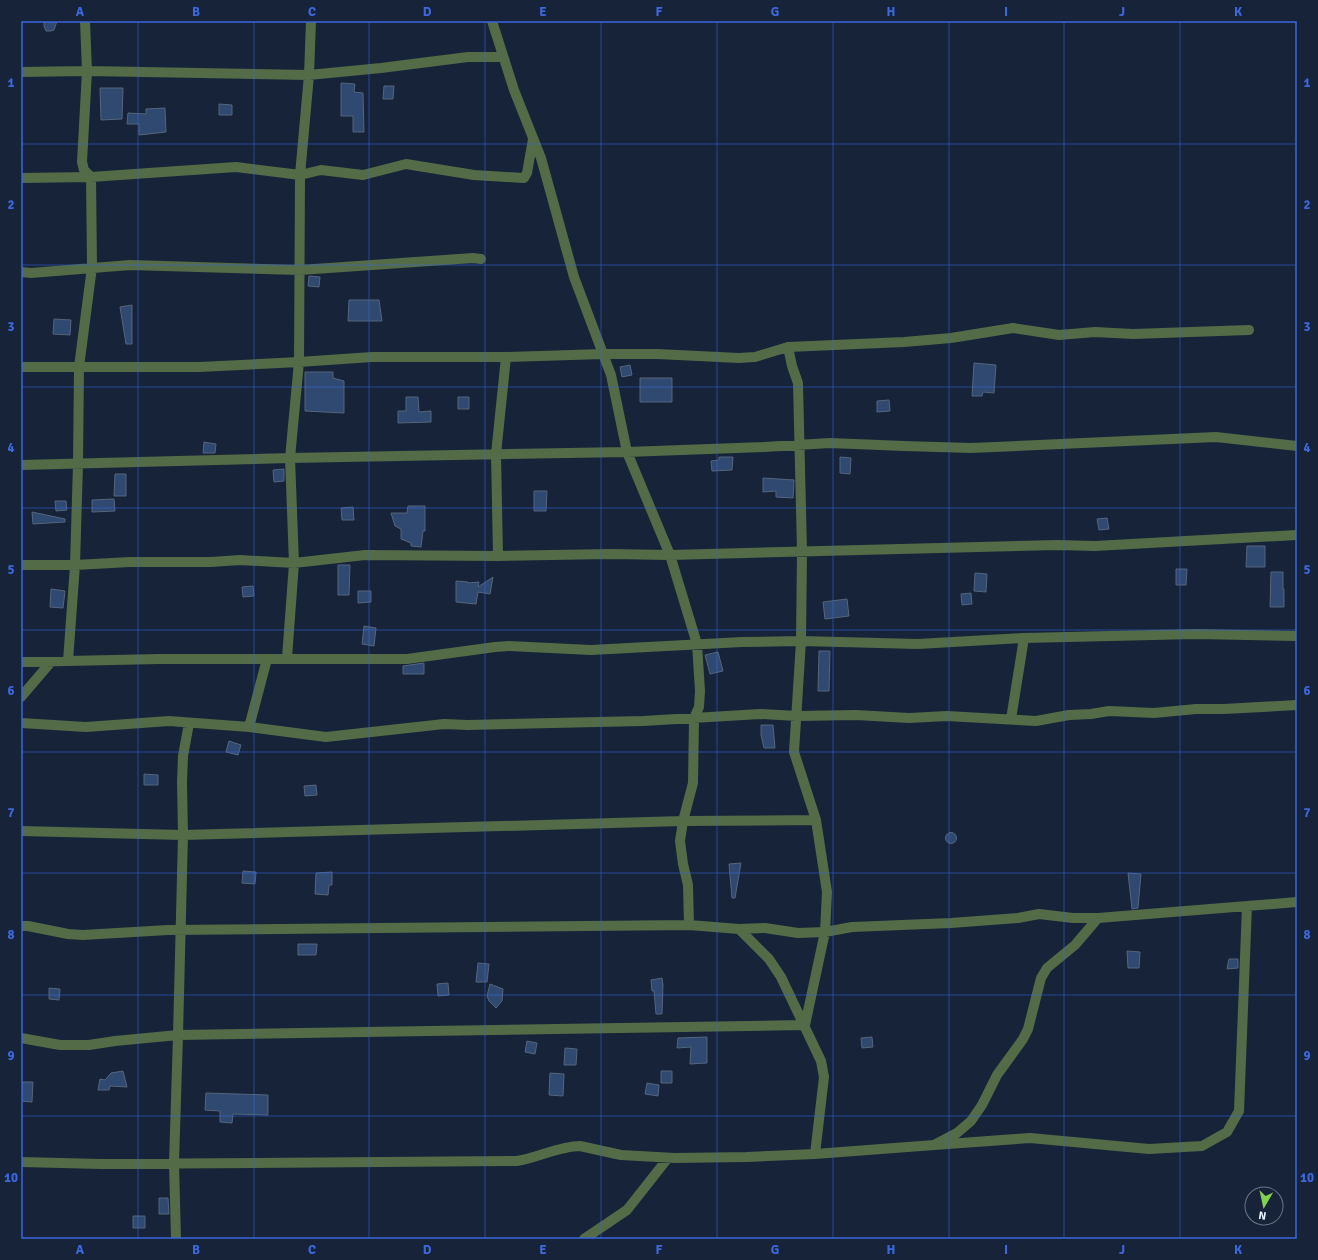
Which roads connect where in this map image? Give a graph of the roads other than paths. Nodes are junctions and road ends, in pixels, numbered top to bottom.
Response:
1 (85, 21) edge
2 (311, 21) edge
3 (492, 21) edge
4 (503, 57) junction
5 (87, 71) junction
6 (21, 72) edge
7 (309, 75) junction
8 (533, 137) junction
9 (300, 175) junction
10 (91, 177) junction
11 (21, 178) edge
12 (481, 259) dead end
13 (92, 267) junction
14 (300, 270) junction
15 (21, 272) edge
16 (1249, 330) dead end
17 (788, 347) junction
18 (603, 354) junction
19 (506, 357) junction
20 (299, 362) junction
21 (21, 367) edge
22 (79, 367) junction
23 (800, 444) junction
24 (1297, 446) edge
25 (627, 452) junction
26 (496, 454) junction
27 (290, 458) junction
28 (78, 464) junction
29 (21, 465) edge
30 (1297, 535) edge
31 (802, 551) junction
32 (670, 555) junction
33 (498, 556) junction
34 (294, 563) junction
35 (21, 565) edge
36 (75, 565) junction
37 (1297, 636) edge
38 (1024, 638) junction
39 (801, 642) junction
40 (697, 644) junction
41 (287, 658) junction
42 (267, 659) junction
43 (68, 661) junction
44 (21, 662) edge
45 (51, 662) junction
46 (21, 697) edge
47 (1297, 705) edge
48 (797, 716) junction
49 (694, 718) junction
50 (1011, 719) junction
51 (21, 723) edge
52 (189, 723) junction
53 (249, 727) junction
54 (816, 820) junction
55 (683, 821) junction
56 (21, 831) edge
57 (183, 835) junction
58 (1297, 902) edge
59 (1247, 906) junction
60 (1098, 918) junction
61 (689, 925) junction
62 (21, 926) edge
63 (739, 929) junction
64 (181, 930) junction
65 (824, 932) junction
66 (804, 1025) junction
67 (178, 1035) junction
68 (21, 1038) edge
69 (934, 1145) junction
70 (815, 1154) junction
71 (668, 1158) junction
72 (21, 1162) edge
73 (174, 1163) junction
74 (176, 1239) edge
75 (584, 1239) edge

1 - 5 street
2 - 7 street
3 - 4 street
4 - 7 street
4 - 8 street
5 - 6 street
5 - 7 street
5 - 10 street
7 - 9 street
8 - 9 street
8 - 18 street
9 - 10 street
9 - 14 street
10 - 11 street
10 - 13 street
12 - 14 street
13 - 14 street
13 - 15 street
13 - 22 street
14 - 20 street
16 - 17 street
17 - 18 street
17 - 23 street
18 - 19 street
18 - 25 street
19 - 20 street
19 - 26 street
20 - 22 street
20 - 27 street
21 - 22 street
22 - 28 street
23 - 24 street
23 - 25 street
23 - 31 street
25 - 26 street
25 - 32 street
26 - 27 street
26 - 33 street
27 - 28 street
27 - 34 street
28 - 29 street
28 - 36 street
30 - 31 street
31 - 32 street
31 - 39 street
32 - 33 street
32 - 40 street
33 - 34 street
34 - 36 street
34 - 41 street
35 - 36 street
36 - 43 street
37 - 38 street
38 - 39 street
38 - 50 street
39 - 40 street
39 - 48 street
40 - 41 street
40 - 49 street
41 - 42 street
42 - 43 street
42 - 53 street
43 - 45 street
44 - 45 street
45 - 46 street
47 - 50 street
48 - 49 street
48 - 50 street
48 - 54 street
49 - 53 street
49 - 55 street
51 - 52 street
52 - 53 street
52 - 57 street
54 - 55 street
54 - 65 street
55 - 57 street
55 - 61 street
56 - 57 street
57 - 64 street
58 - 59 street
59 - 60 street
59 - 69 street
60 - 65 street
60 - 69 street
61 - 63 street
61 - 64 street
62 - 64 street
63 - 65 street
63 - 66 street
64 - 67 street
65 - 66 street
66 - 67 street
66 - 70 street
67 - 68 street
67 - 73 street
69 - 70 street
70 - 71 street
71 - 73 street
71 - 75 street
72 - 73 street
73 - 74 street

